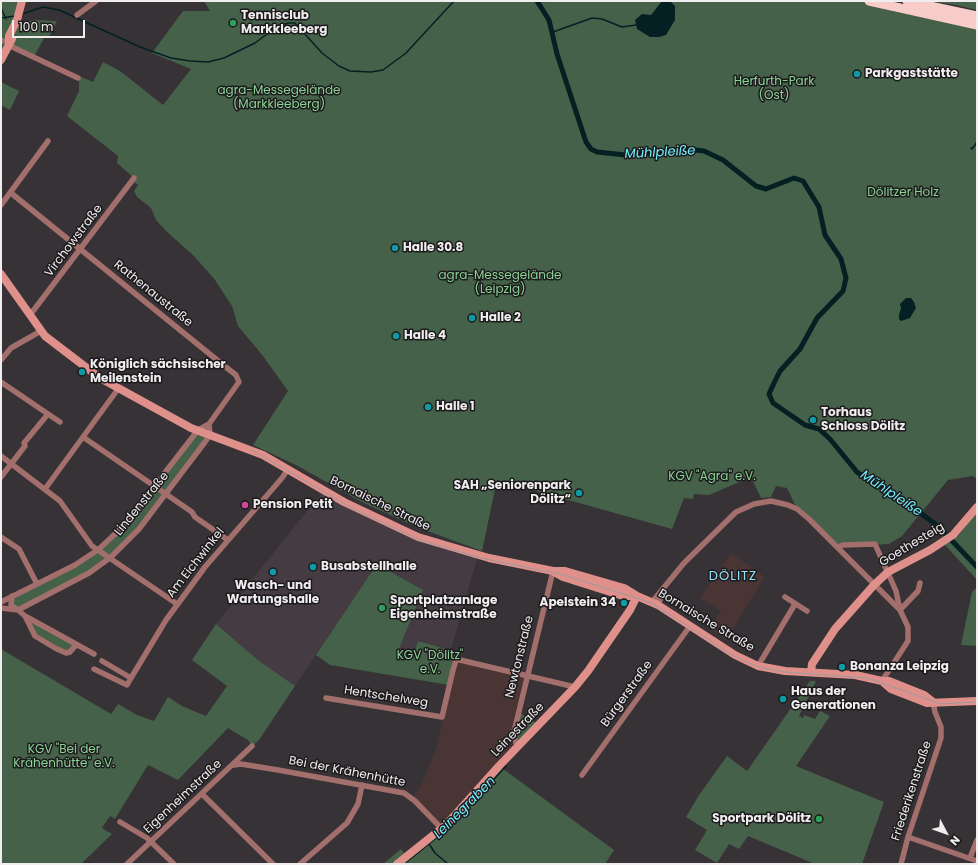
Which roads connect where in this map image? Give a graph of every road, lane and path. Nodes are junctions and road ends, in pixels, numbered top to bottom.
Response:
1 (22, 1) edge
2 (96, 1) edge
3 (869, 1) edge
4 (907, 1) edge
5 (77, 15) dead end
6 (977, 16) edge
7 (977, 25) edge
8 (6, 42) edge
9 (1, 60) edge
10 (78, 78) dead end
11 (48, 142) dead end
12 (134, 178) dead end
13 (11, 193) junction
14 (1, 205) edge
15 (81, 250) junction
16 (1, 274) edge
17 (30, 315) junction
18 (41, 331) junction
19 (1, 360) edge
20 (1, 382) edge
21 (118, 389) junction
22 (48, 414) junction
23 (60, 422) dead end
24 (209, 424) junction
25 (198, 430) junction
26 (210, 435) junction
27 (83, 437) junction
28 (1, 456) edge
29 (12, 464) junction
30 (288, 469) junction
31 (1, 477) edge
32 (154, 487) junction
33 (45, 489) junction
34 (166, 494) junction
35 (977, 506) edge
36 (1, 537) edge
37 (228, 540) junction
38 (838, 547) junction
39 (99, 549) junction
40 (111, 557) junction
41 (553, 571) junction
42 (888, 572) junction
43 (920, 583) dead end
44 (37, 584) junction
45 (874, 585) junction
46 (12, 596) junction
47 (636, 596) junction
48 (785, 597) dead end
49 (1, 602) edge
50 (655, 603) junction
51 (178, 604) junction
52 (796, 604) junction
53 (1, 608) edge
54 (18, 610) junction
55 (900, 610) junction
56 (807, 611) dead end
57 (25, 616) junction
58 (690, 626) junction
59 (76, 644) junction
60 (94, 654) dead end
61 (102, 661) dead end
62 (758, 666) junction
63 (94, 669) dead end
64 (811, 672) junction
65 (527, 676) junction
66 (131, 678) junction
67 (882, 681) junction
68 (575, 687) junction
69 (326, 698) dead end
70 (977, 701) edge
71 (933, 702) junction
72 (252, 746) dead end
73 (518, 747) junction
74 (234, 765) junction
75 (582, 775) dead end
76 (362, 785) junction
77 (202, 794) junction
78 (120, 822) dead end
79 (442, 829) junction
80 (908, 836) junction
81 (977, 840) edge
82 (151, 842) junction
83 (970, 858) junction
84 (977, 861) edge
85 (127, 864) edge
86 (174, 864) edge
87 (273, 864) edge
88 (300, 864) edge
89 (397, 864) edge
90 (901, 864) edge

1 - 8 main road
2 - 5 street
3 - 7 highway
4 - 6 highway
8 - 9 main road
8 - 10 street
11 - 13 street
12 - 15 street, Virchowstraße
13 - 14 street
13 - 15 street, Rathenaustraße
15 - 17 street, Virchowstraße
15 - 24 street, Rathenaustraße
16 - 17 main road, Bornaische Straße
17 - 18 main road, Bornaische Straße
18 - 19 street
18 - 21 main road, Bornaische Straße
20 - 22 street
21 - 25 main road, Bornaische Straße
21 - 27 street
22 - 23 street
22 - 29 street
24 - 25 street, Rathenaustraße
24 - 26 street
25 - 26 main road, Bornaische Straße
25 - 32 street, Lindenstraße
26 - 30 main road, Bornaische Straße
26 - 34 street, Lindenstraße
27 - 32 street
27 - 33 street
28 - 29 street
29 - 31 street
29 - 33 street
30 - 37 street, Am Eichwinkel
30 - 41 main road, Bornaische Straße
32 - 34 street
32 - 39 street, Lindenstraße
33 - 39 street
34 - 37 street
34 - 40 street, Lindenstraße
35 - 42 main road, Goethesteig
36 - 44 street
37 - 51 street, Am Eichwinkel
38 - 42 street
38 - 45 street
38 - 50 street
39 - 40 street
39 - 44 street, Lindenstraße
40 - 51 street
40 - 54 street, Lindenstraße
41 - 47 main road, Bornaische Straße
41 - 65 street, Newtonstraße
42 - 45 main road, Goethesteig
42 - 55 street
43 - 55 street
44 - 46 street, Lindenstraße
45 - 55 street
45 - 64 main road, Goethesteig
46 - 49 street, Lindenstraße
46 - 54 street
47 - 50 main road, Bornaische Straße
47 - 68 main road, Leinestraße
48 - 52 street
50 - 58 main road, Bornaische Straße
51 - 66 street, Am Eichwinkel
52 - 56 street
52 - 62 street
53 - 54 street
54 - 57 street
55 - 67 street
57 - 59 street
57 - 59 street
58 - 62 main road, Bornaische Straße
58 - 75 street, Bürgerstraße
59 - 60 street
61 - 66 street
62 - 64 main road, Bornaische Straße
63 - 66 street
64 - 67 main road, Bornaische Straße
65 - 68 street
65 - 69 street, Hentschelweg
65 - 73 street, Newtonstraße
67 - 71 main road, Bornaische Straße
68 - 73 main road, Leinestraße
70 - 71 main road, Bornaische Straße
71 - 80 street, Friederikenstraße
72 - 74 street, Eigenheimstraße
73 - 79 main road, Leinestraße
74 - 76 street, Bei der Krähenhütte
74 - 77 street, Eigenheimstraße
76 - 79 street, Bei der Krähenhütte
76 - 88 street
77 - 82 street, Eigenheimstraße
77 - 87 street
78 - 82 street
79 - 89 main road, Leinestraße
80 - 83 street
80 - 90 street, Friederikenstraße
81 - 83 street
82 - 85 street, Eigenheimstraße
82 - 86 street
83 - 84 street

